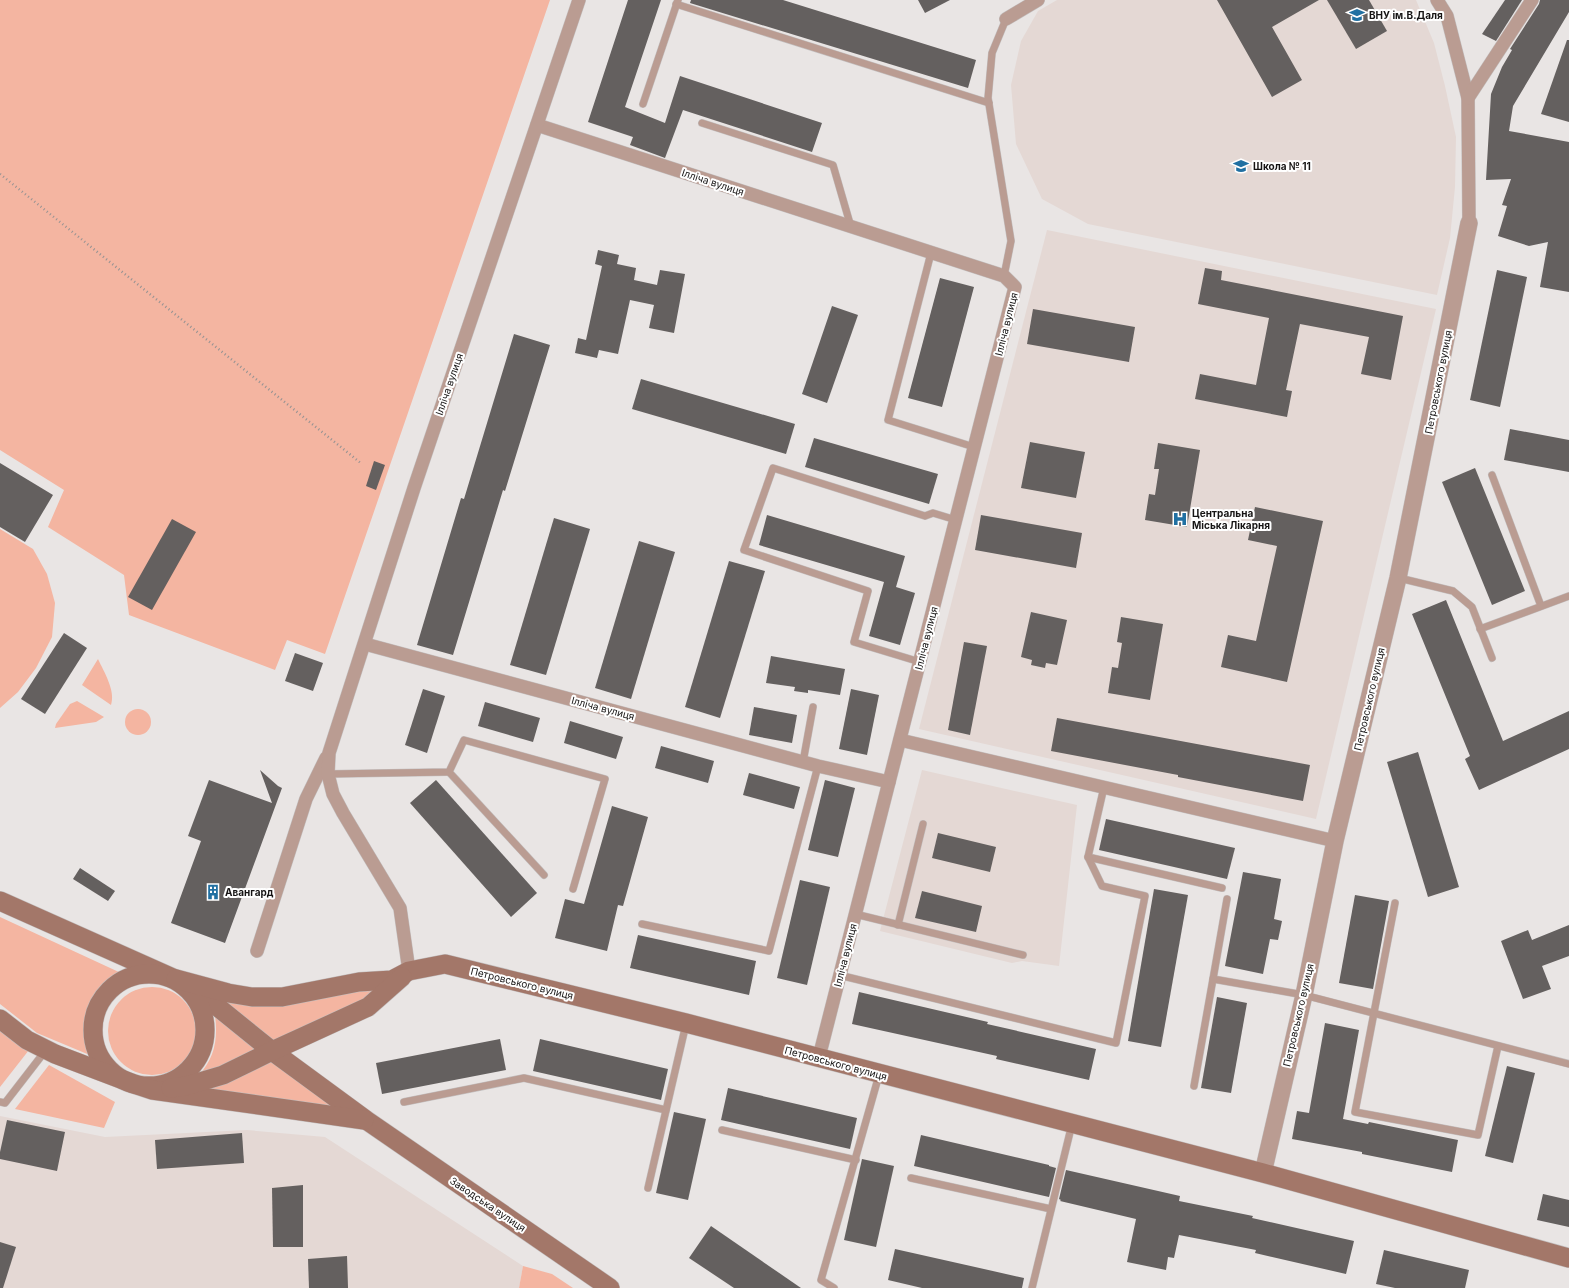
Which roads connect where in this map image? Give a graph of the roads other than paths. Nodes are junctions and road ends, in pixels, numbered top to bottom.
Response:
1 (579, 0) edge
2 (1038, 0) edge
3 (1437, 0) edge
4 (1532, 0) edge
5 (677, 2) edge
6 (1006, 19) joint
7 (1468, 98) junction
8 (643, 104) dead end
9 (989, 104) junction
10 (702, 123) dead end
11 (537, 124) junction
12 (1469, 223) joint
13 (851, 227) junction
14 (931, 253) junction
15 (1004, 276) junction
16 (974, 447) junction
17 (1492, 475) dead end
18 (956, 520) junction
19 (1398, 578) junction
20 (1569, 596) edge
21 (1541, 606) junction
22 (1480, 630) junction
23 (365, 644) junction
24 (1492, 658) dead end
25 (920, 662) junction
26 (813, 707) dead end
27 (900, 740) junction
28 (329, 753) junction
29 (803, 762) junction
30 (818, 766) junction
31 (449, 772) junction
32 (328, 774) junction
33 (889, 782) junction
34 (1104, 787) junction
35 (923, 824) dead end
36 (1335, 840) junction
37 (1088, 857) junction
38 (544, 875) dead end
39 (1222, 888) dead end
40 (573, 889) dead end
41 (1227, 899) dead end
42 (0, 901) edge
43 (1395, 903) dead end
44 (855, 914) junction
45 (642, 924) dead end
46 (898, 925) junction
47 (257, 951) dead end
48 (1023, 955) dead end
49 (409, 971) junction
50 (840, 975) junction
51 (176, 979) junction
52 (1213, 979) junction
53 (1304, 995) junction
54 (1374, 1013) junction
55 (0, 1019) edge
56 (686, 1023) junction
57 (1498, 1046) junction
58 (46, 1050) junction
59 (272, 1051) junction
60 (819, 1057) junction
61 (1569, 1064) edge
62 (879, 1074) junction
63 (134, 1084) junction
64 (1194, 1086) dead end
65 (0, 1102) edge
66 (404, 1102) dead end
67 (666, 1110) junction
68 (366, 1120) junction
69 (1072, 1124) junction
70 (722, 1130) dead end
71 (856, 1160) junction
72 (1263, 1173) junction
73 (911, 1178) dead end
74 (648, 1188) dead end
75 (1051, 1208) junction
76 (1569, 1258) edge
77 (610, 1288) edge
78 (834, 1288) edge
79 (1032, 1288) edge

1 - 11 street, Ілліча вулиця
2 - 6 street
3 - 7 street
4 - 7 street
5 - 8 lane
5 - 9 lane
6 - 9 lane
7 - 12 street
9 - 15 lane
10 - 13 lane
11 - 13 street, Ілліча вулиця
11 - 23 street, Ілліча вулиця
12 - 19 street, Петровського вулиця
13 - 14 street, Ілліча вулиця
14 - 15 street, Ілліча вулиця
14 - 16 lane
15 - 16 street, Ілліча вулиця
16 - 18 street, Ілліча вулиця
17 - 21 lane
18 - 25 street, Ілліча вулиця
18 - 25 lane
19 - 22 lane
19 - 36 street, Петровського вулиця
20 - 21 lane
21 - 22 lane
22 - 24 lane
23 - 28 street, Ілліча вулиця
23 - 29 street, Ілліча вулиця
25 - 27 street, Ілліча вулиця
26 - 29 lane
27 - 33 street, Ілліча вулиця
27 - 34 street
28 - 32 street, Ілліча вулиця
28 - 47 street
29 - 30 street, Ілліча вулиця
30 - 33 street, Ілліча вулиця
30 - 45 lane
31 - 32 lane
31 - 38 lane
31 - 40 lane
32 - 49 street, Ілліча вулиця
33 - 44 street, Ілліча вулиця
34 - 36 street
34 - 37 lane
35 - 46 lane
36 - 53 street, Петровського вулиця
37 - 39 lane
37 - 50 lane
41 - 52 lane
42 - 51 main road
43 - 54 lane
44 - 46 lane
44 - 50 street, Ілліча вулиця
46 - 48 lane
49 - 51 main road
49 - 56 main road, Петровського вулиця
49 - 59 main road
50 - 60 street, Ілліча вулиця
51 - 59 main road, Заводська вулиця
51 - 63 main road
51 - 63 main road
52 - 53 lane
52 - 64 lane
53 - 54 lane
53 - 72 street, Петровського вулиця
54 - 57 lane
54 - 57 lane
55 - 58 main road
56 - 60 main road, Петровського вулиця
56 - 67 lane
57 - 61 lane
58 - 63 main road
58 - 65 lane
59 - 63 main road
59 - 68 main road, Заводська вулиця
60 - 62 main road, Петровського вулиця
62 - 69 main road, Петровського вулиця
62 - 71 lane
63 - 68 main road
66 - 67 lane
67 - 74 lane
68 - 77 main road, Заводська вулиця
69 - 72 main road, Петровського вулиця
69 - 75 lane
70 - 71 lane
71 - 78 lane
72 - 76 main road, Петровського вулиця
73 - 75 lane
75 - 79 lane

